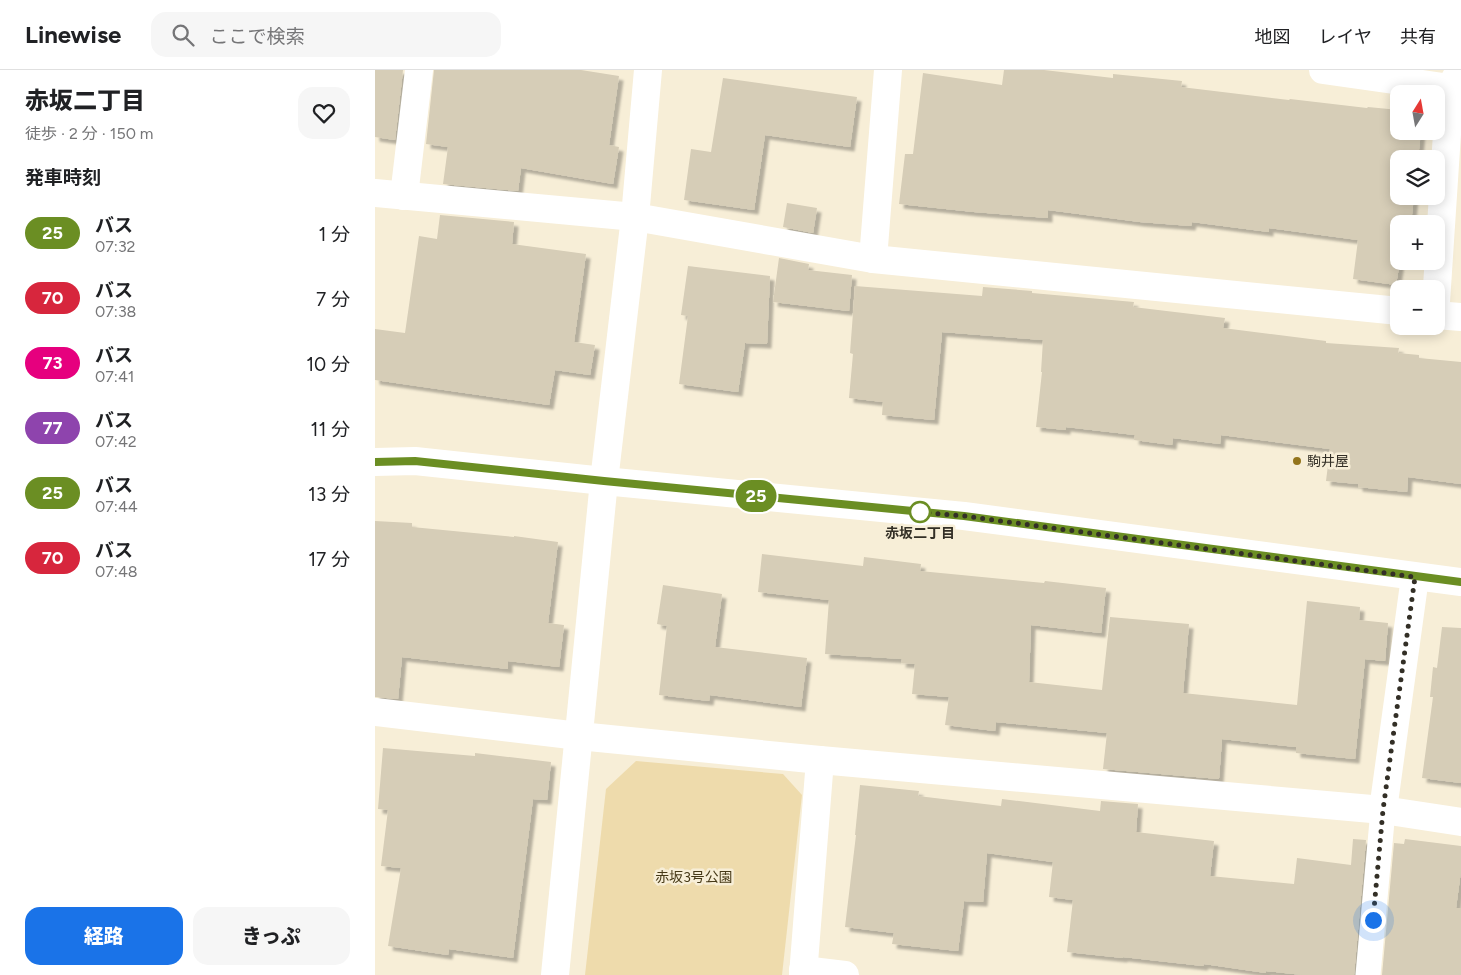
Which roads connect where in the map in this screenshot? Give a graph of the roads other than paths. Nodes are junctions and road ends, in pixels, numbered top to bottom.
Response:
1 (419, 70) edge
2 (648, 70) edge
3 (888, 70) edge
4 (1323, 70) edge
5 (1455, 79) edge
6 (375, 193) edge
7 (404, 196) junction
8 (635, 217) junction
9 (873, 259) junction
10 (1438, 280) edge
11 (1390, 310) edge
12 (1445, 316) edge
13 (1461, 317) edge
14 (375, 462) edge
15 (604, 481) junction
16 (1415, 577) junction
17 (1461, 582) edge
18 (375, 712) edge
19 (579, 736) junction
20 (820, 760) junction
21 (1383, 810) junction
22 (1461, 822) edge
23 (803, 972) edge
24 (555, 975) edge
25 (845, 975) edge
26 (1368, 975) edge

1 - 7 street
2 - 8 street
3 - 9 street
4 - 5 street
5 - 10 street
6 - 7 street
7 - 8 street
8 - 9 street
8 - 15 street
9 - 11 street
12 - 13 street
14 - 15 street
15 - 16 street
15 - 19 street
16 - 17 street
16 - 21 street
18 - 19 street
19 - 20 street
19 - 24 street
20 - 21 street
20 - 23 street
21 - 22 street
21 - 26 street
23 - 25 street

